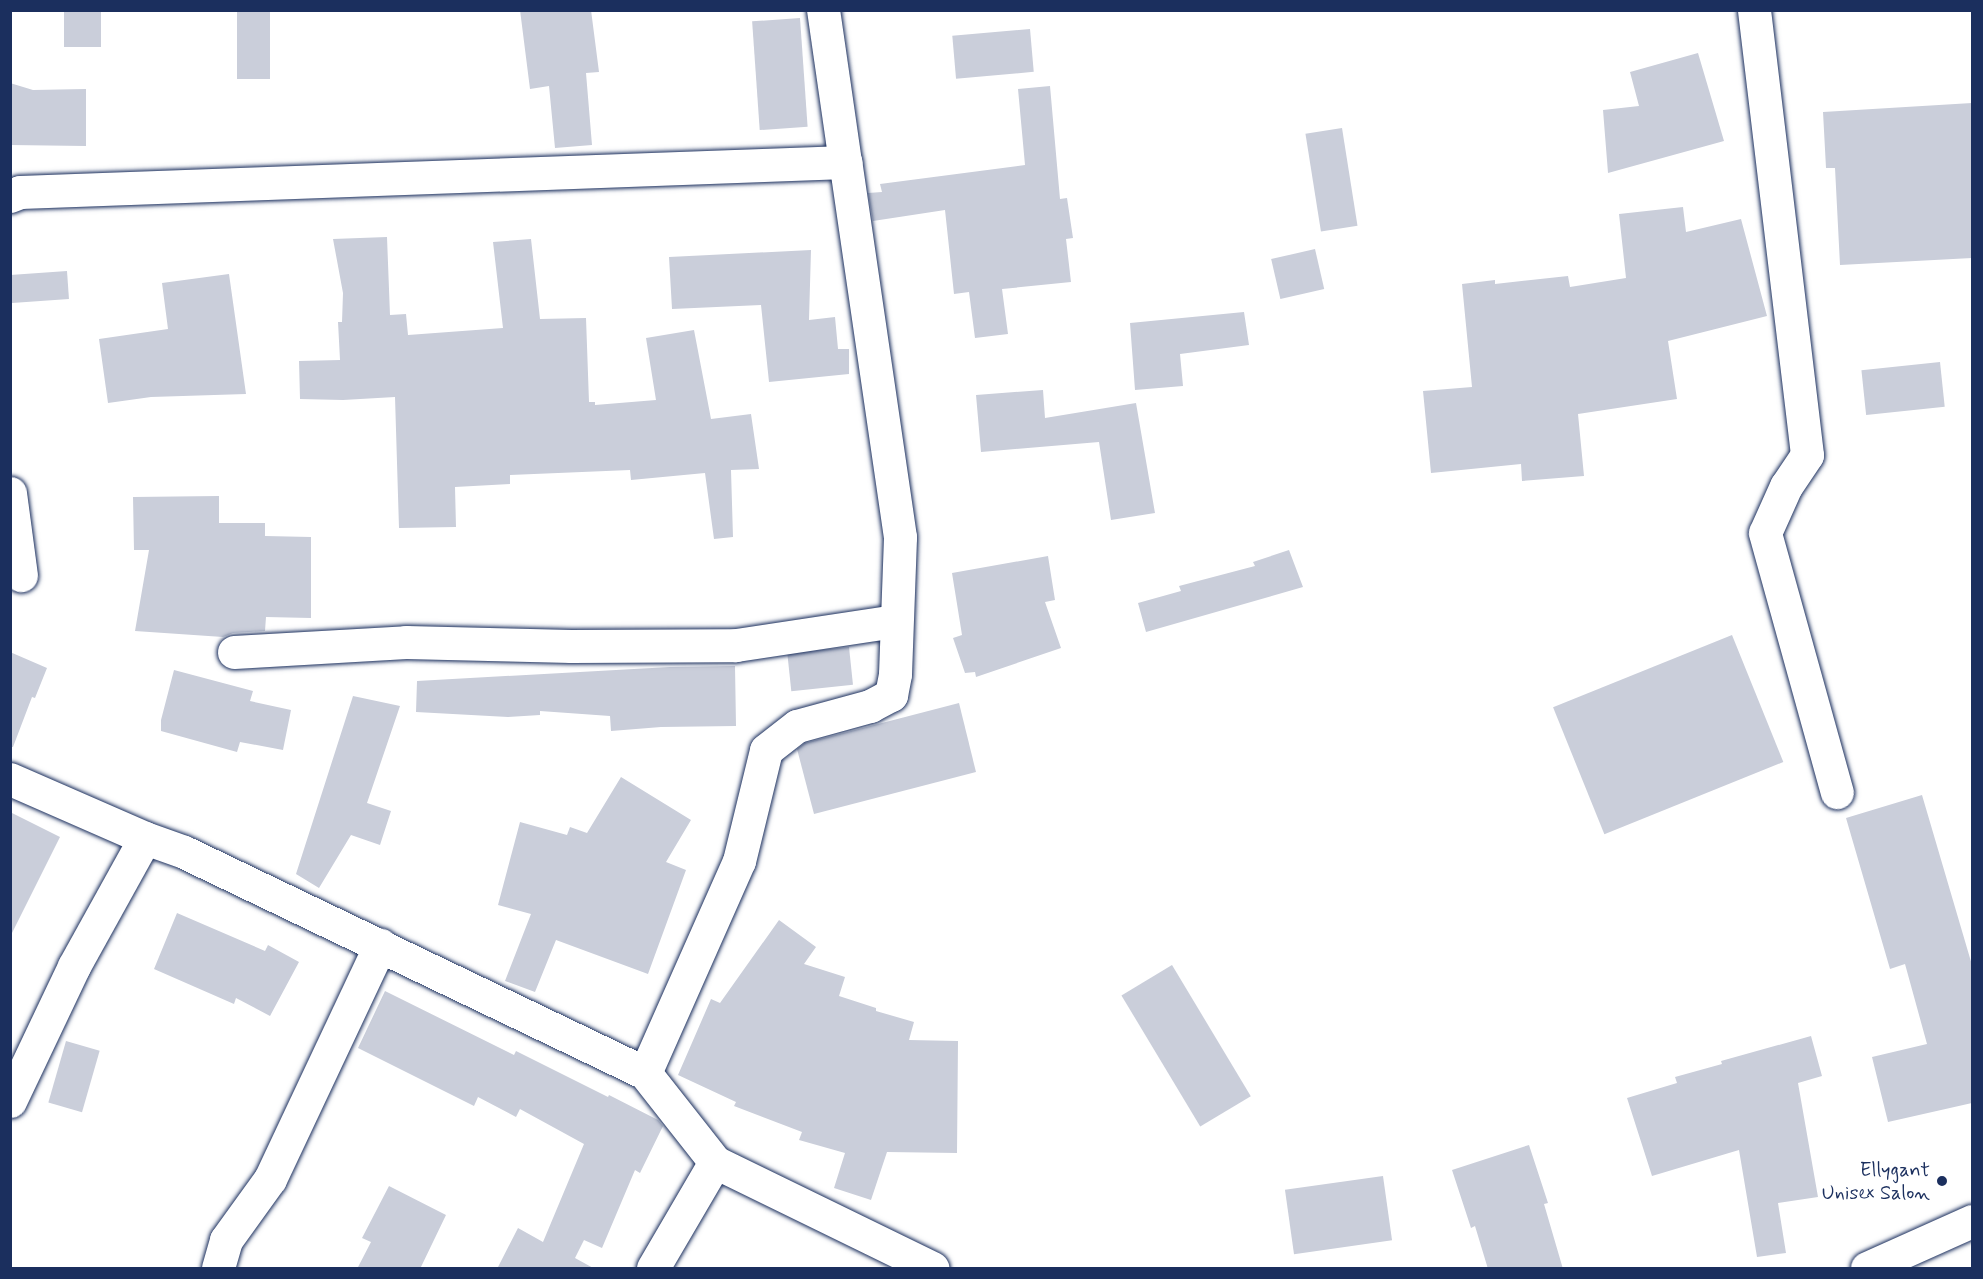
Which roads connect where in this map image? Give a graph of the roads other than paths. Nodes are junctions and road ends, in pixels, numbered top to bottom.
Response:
1 (823, 10) edge
2 (1755, 10) edge
3 (845, 162) junction
4 (10, 196) edge
5 (10, 493) edge
6 (21, 575) dead end
7 (895, 621) junction
8 (234, 652) dead end
9 (10, 778) edge
10 (1837, 792) dead end
11 (145, 838) junction
12 (380, 945) junction
13 (645, 1073) junction
14 (10, 1101) edge
15 (715, 1162) junction
16 (1972, 1221) edge
17 (218, 1269) edge
18 (653, 1269) edge
19 (932, 1269) edge
20 (1867, 1269) edge

1 - 3 street
2 - 10 street
3 - 4 street
3 - 7 street
5 - 6 street
7 - 8 street
7 - 13 street
9 - 11 street
11 - 12 street
11 - 14 street
12 - 13 street
12 - 17 street
13 - 15 street
15 - 18 street
15 - 19 street
16 - 20 street

